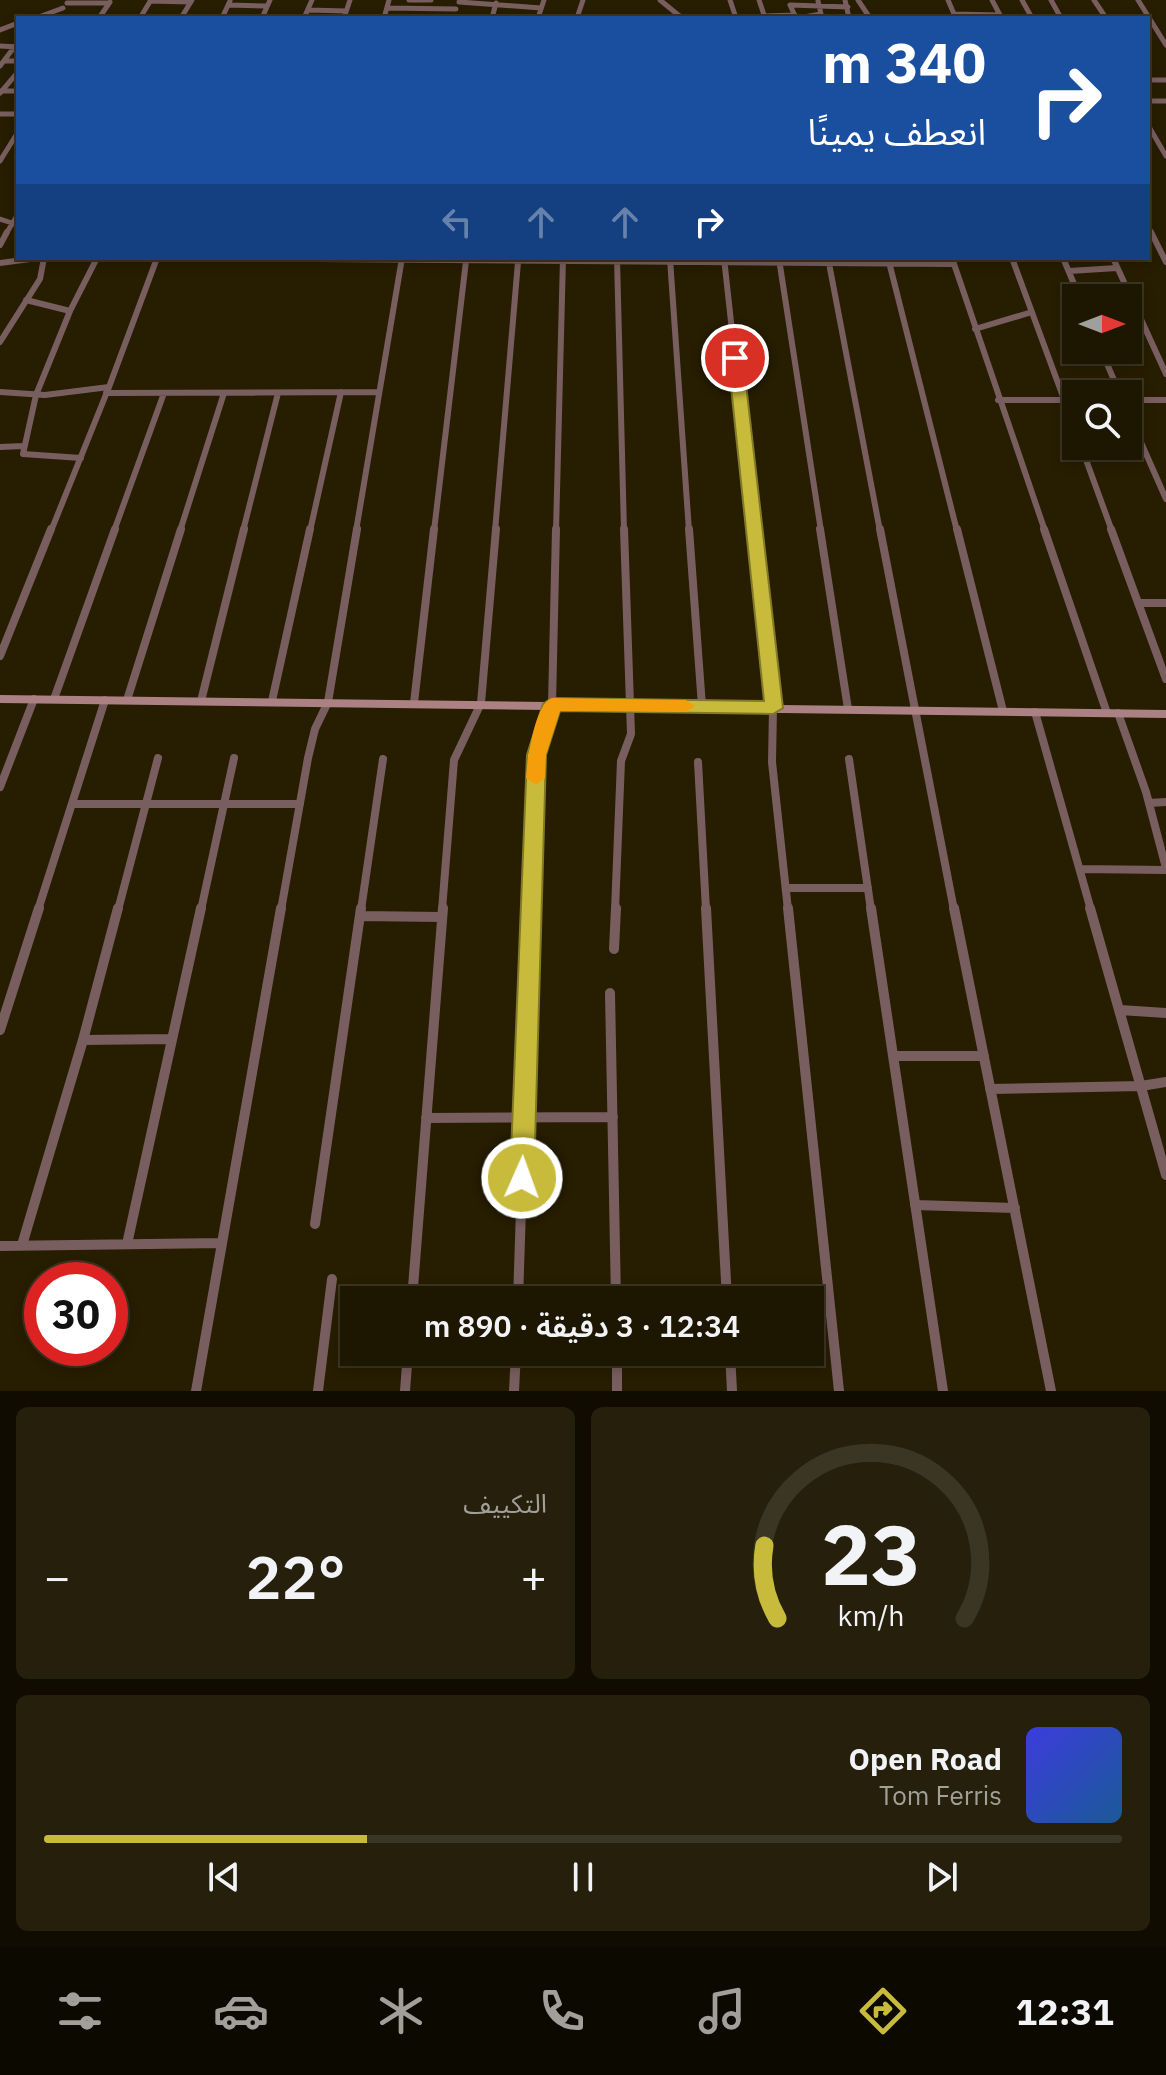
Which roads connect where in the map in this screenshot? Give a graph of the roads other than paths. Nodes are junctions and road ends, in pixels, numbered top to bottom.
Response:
1 (151, 0) edge
2 (312, 0) edge
3 (350, 0) edge
4 (389, 0) edge
5 (409, 0) edge
6 (431, 0) edge
7 (544, 0) edge
8 (660, 0) edge
9 (845, 0) edge
10 (948, 0) edge
11 (191, 1) edge
12 (459, 1) edge
13 (110, 2) edge
14 (505, 2) edge
15 (789, 2) edge
16 (229, 3) edge
17 (268, 3) edge
18 (496, 3) junction
19 (819, 3) edge
20 (66, 4) edge
21 (848, 7) junction
22 (387, 8) junction
23 (429, 8) junction
24 (541, 8) junction
25 (456, 9) junction
26 (308, 10) junction
27 (346, 11) junction
28 (40, 16) edge
29 (305, 16) edge
30 (345, 16) edge
31 (385, 16) edge
32 (426, 16) edge
33 (454, 16) edge
34 (493, 16) edge
35 (539, 16) edge
36 (680, 16) edge
37 (805, 16) edge
38 (849, 16) edge
39 (985, 16) edge
40 (1151, 26) edge
41 (1166, 26) edge
42 (1166, 45) edge
43 (0, 46) edge
44 (16, 47) edge
45 (2, 63) edge
46 (16, 74) edge
47 (1, 92) edge
48 (1150, 128) edge
49 (16, 135) edge
50 (2, 154) edge
51 (1166, 156) edge
52 (0, 161) edge
53 (16, 217) edge
54 (0, 219) edge
55 (12, 223) junction
56 (1150, 231) edge
57 (0, 245) edge
58 (25, 260) edge
59 (41, 260) edge
60 (96, 260) edge
61 (156, 260) edge
62 (402, 260) edge
63 (456, 260) edge
64 (505, 260) edge
65 (563, 260) edge
66 (617, 260) edge
67 (670, 260) edge
68 (725, 260) edge
69 (1013, 260) edge
70 (1064, 260) edge
71 (1114, 260) edge
72 (466, 261) junction
73 (780, 261) edge
74 (828, 261) edge
75 (889, 261) edge
76 (953, 261) edge
77 (518, 262) junction
78 (1166, 262) edge
79 (0, 263) edge
80 (1117, 268) junction
81 (1069, 271) junction
82 (1074, 284) edge
83 (26, 300) junction
84 (70, 311) junction
85 (1032, 312) junction
86 (975, 329) junction
87 (3, 332) edge
88 (0, 342) edge
89 (1166, 374) edge
90 (107, 390) junction
91 (0, 392) edge
92 (341, 392) junction
93 (378, 392) junction
94 (164, 393) junction
95 (224, 393) junction
96 (278, 393) junction
97 (1062, 394) edge
98 (36, 395) junction
99 (998, 400) junction
100 (1062, 400) edge
101 (1142, 400) edge
102 (1166, 400) edge
103 (1142, 445) edge
104 (24, 446) junction
105 (0, 447) edge
106 (81, 458) junction
107 (1086, 460) edge
108 (1166, 499) edge
109 (1138, 603) junction
110 (1166, 603) edge
111 (0, 656) edge
112 (1166, 679) edge
113 (0, 699) edge
114 (34, 699) junction
115 (54, 699) junction
116 (105, 700) junction
117 (127, 700) junction
118 (201, 701) junction
119 (272, 701) junction
120 (328, 702) junction
121 (414, 703) junction
122 (481, 703) junction
123 (552, 704) junction
124 (628, 705) junction
125 (702, 706) junction
126 (773, 708) junction
127 (848, 709) junction
128 (914, 710) junction
129 (1003, 711) junction
130 (1035, 712) junction
131 (1112, 713) junction
132 (1166, 714) edge
133 (158, 758) dead end
134 (234, 758) dead end
135 (383, 759) dead end
136 (849, 759) dead end
137 (698, 762) dead end
138 (0, 787) edge
139 (1166, 802) edge
140 (1149, 803) junction
141 (72, 804) junction
142 (146, 804) junction
143 (224, 804) junction
144 (300, 804) junction
145 (1080, 869) junction
146 (1166, 869) edge
147 (786, 888) junction
148 (868, 888) junction
149 (360, 916) junction
150 (442, 917) junction
151 (614, 949) dead end
152 (610, 993) dead end
153 (1120, 1010) junction
154 (1166, 1013) edge
155 (0, 1030) edge
156 (172, 1039) junction
157 (83, 1040) junction
158 (893, 1056) junction
159 (984, 1056) junction
160 (1166, 1082) edge
161 (1141, 1086) junction
162 (990, 1089) junction
163 (613, 1117) junction
164 (426, 1118) junction
165 (524, 1118) junction
166 (1166, 1175) edge
167 (915, 1205) junction
168 (1015, 1208) junction
169 (315, 1224) dead end
170 (222, 1243) junction
171 (127, 1244) junction
172 (22, 1245) junction
173 (0, 1246) edge
174 (332, 1279) dead end
175 (413, 1286) edge
176 (518, 1286) edge
177 (616, 1286) edge
178 (726, 1286) edge
179 (407, 1366) edge
180 (515, 1366) edge
181 (617, 1366) edge
182 (731, 1366) edge
183 (196, 1391) edge
184 (318, 1391) edge
185 (405, 1391) edge
186 (514, 1391) edge
187 (617, 1391) edge
188 (732, 1391) edge
189 (839, 1391) edge
190 (943, 1391) edge
191 (1051, 1391) edge

1 - 11 street
2 - 26 street
3 - 27 street
4 - 22 street
5 - 6 street
6 - 23 street
7 - 24 street
8 - 36 street
9 - 21 street
10 - 39 street
12 - 18 street
12 - 25 street
13 - 20 street
14 - 18 street
14 - 24 street
15 - 19 street
16 - 17 street
18 - 34 street
19 - 21 street
19 - 37 street
20 - 28 street
21 - 38 street
22 - 23 street
22 - 31 street
23 - 25 street
23 - 32 street
24 - 35 street
25 - 33 street
26 - 27 street
26 - 29 street
27 - 30 street
40 - 41 street
40 - 42 street
43 - 44 street
44 - 45 street
46 - 47 street
48 - 51 street
49 - 50 street
50 - 52 street
53 - 55 street
54 - 55 street
55 - 57 street
56 - 78 street
58 - 79 street
59 - 83 street
60 - 84 street
61 - 90 street
62 - 93 street
63 - 72 street
64 - 72 street
64 - 77 street
65 - 66 street
65 - 77 street
65 - 123 street
66 - 67 street
66 - 124 street
67 - 68 street
67 - 125 street
68 - 73 street
68 - 126 street
69 - 85 street
70 - 81 street
71 - 80 street
72 - 121 street
73 - 74 street
73 - 127 street
74 - 75 street
74 - 128 street
75 - 76 street
75 - 129 street
76 - 86 street
77 - 122 street
80 - 81 street
80 - 89 street
81 - 82 street
83 - 84 street
83 - 87 street
84 - 98 street
85 - 86 street
85 - 97 street
86 - 99 street
87 - 88 street
90 - 94 street
90 - 98 street
90 - 106 street
91 - 98 street
92 - 93 street
92 - 96 street
92 - 119 street
93 - 120 street
94 - 95 street
94 - 115 street
95 - 96 street
95 - 117 street
96 - 118 street
98 - 104 street
99 - 100 street
99 - 131 street
101 - 102 street
103 - 108 street
104 - 105 street
104 - 106 street
106 - 111 street
107 - 109 street
109 - 110 street
109 - 112 street
113 - 114 street
114 - 115 street
114 - 138 street
115 - 116 street
116 - 117 street
116 - 141 street
117 - 118 street
118 - 119 street
119 - 120 street
120 - 121 street
120 - 144 street
121 - 122 street
122 - 123 street
122 - 150 street
123 - 124 street
123 - 165 street
124 - 125 street
124 - 151 street
125 - 126 street
126 - 127 street
126 - 147 street
127 - 128 street
128 - 129 street
128 - 159 street
129 - 130 street
130 - 131 street
130 - 145 street
131 - 132 street
131 - 140 street
133 - 142 street
134 - 143 street
135 - 149 street
136 - 148 street
137 - 178 street
139 - 140 street
140 - 146 street
141 - 142 street
141 - 155 street
142 - 143 street
142 - 157 street
143 - 144 street
143 - 156 street
144 - 170 street
145 - 146 street
145 - 153 street
147 - 148 street
147 - 189 street
148 - 158 street
149 - 150 street
149 - 169 street
150 - 164 street
152 - 163 street
153 - 154 street
153 - 161 street
156 - 157 street
156 - 171 street
157 - 172 street
158 - 159 street
158 - 167 street
159 - 162 street
160 - 161 street
161 - 162 street
161 - 166 street
162 - 168 street
163 - 165 street
163 - 177 street
164 - 165 street
164 - 175 street
165 - 176 street
167 - 168 street
167 - 190 street
168 - 191 street
170 - 171 street
170 - 183 street
171 - 172 street
172 - 173 street
174 - 184 street
179 - 185 street
180 - 186 street
181 - 187 street
182 - 188 street

